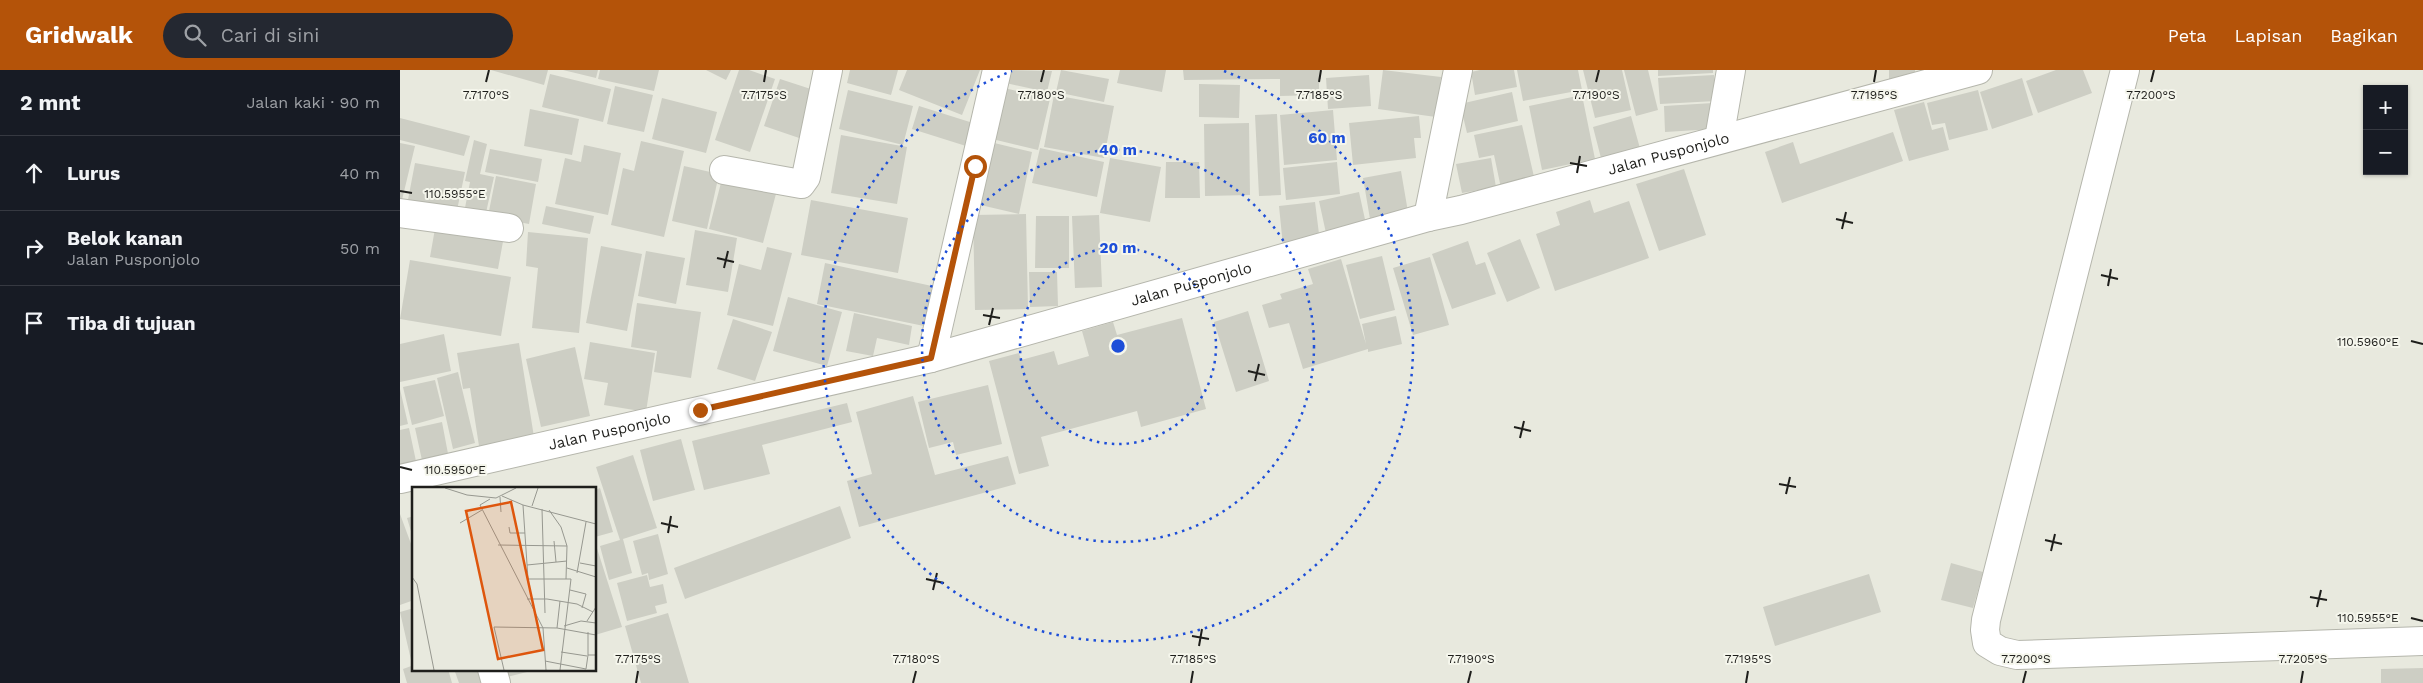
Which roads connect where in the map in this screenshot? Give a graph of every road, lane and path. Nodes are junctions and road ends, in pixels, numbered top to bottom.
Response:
1 (828, 70) edge
2 (997, 70) edge
3 (1458, 70) edge
4 (1731, 70) edge
5 (1978, 70) edge
6 (2125, 70) edge
7 (1719, 139) junction
8 (724, 170) dead end
9 (400, 213) edge
10 (1428, 217) junction
11 (509, 228) dead end
12 (931, 358) junction
13 (400, 479) edge
14 (434, 479) edge
15 (2423, 641) edge
16 (492, 670) edge
17 (496, 683) edge

1 - 8 street
2 - 12 street
3 - 10 street
4 - 7 street
5 - 7 street, Jalan Pusponjolo
6 - 15 street
7 - 10 street, Jalan Pusponjolo
9 - 11 street
10 - 12 street, Jalan Pusponjolo
12 - 14 street, Jalan Pusponjolo
13 - 14 street, Jalan Pusponjolo
16 - 17 street

